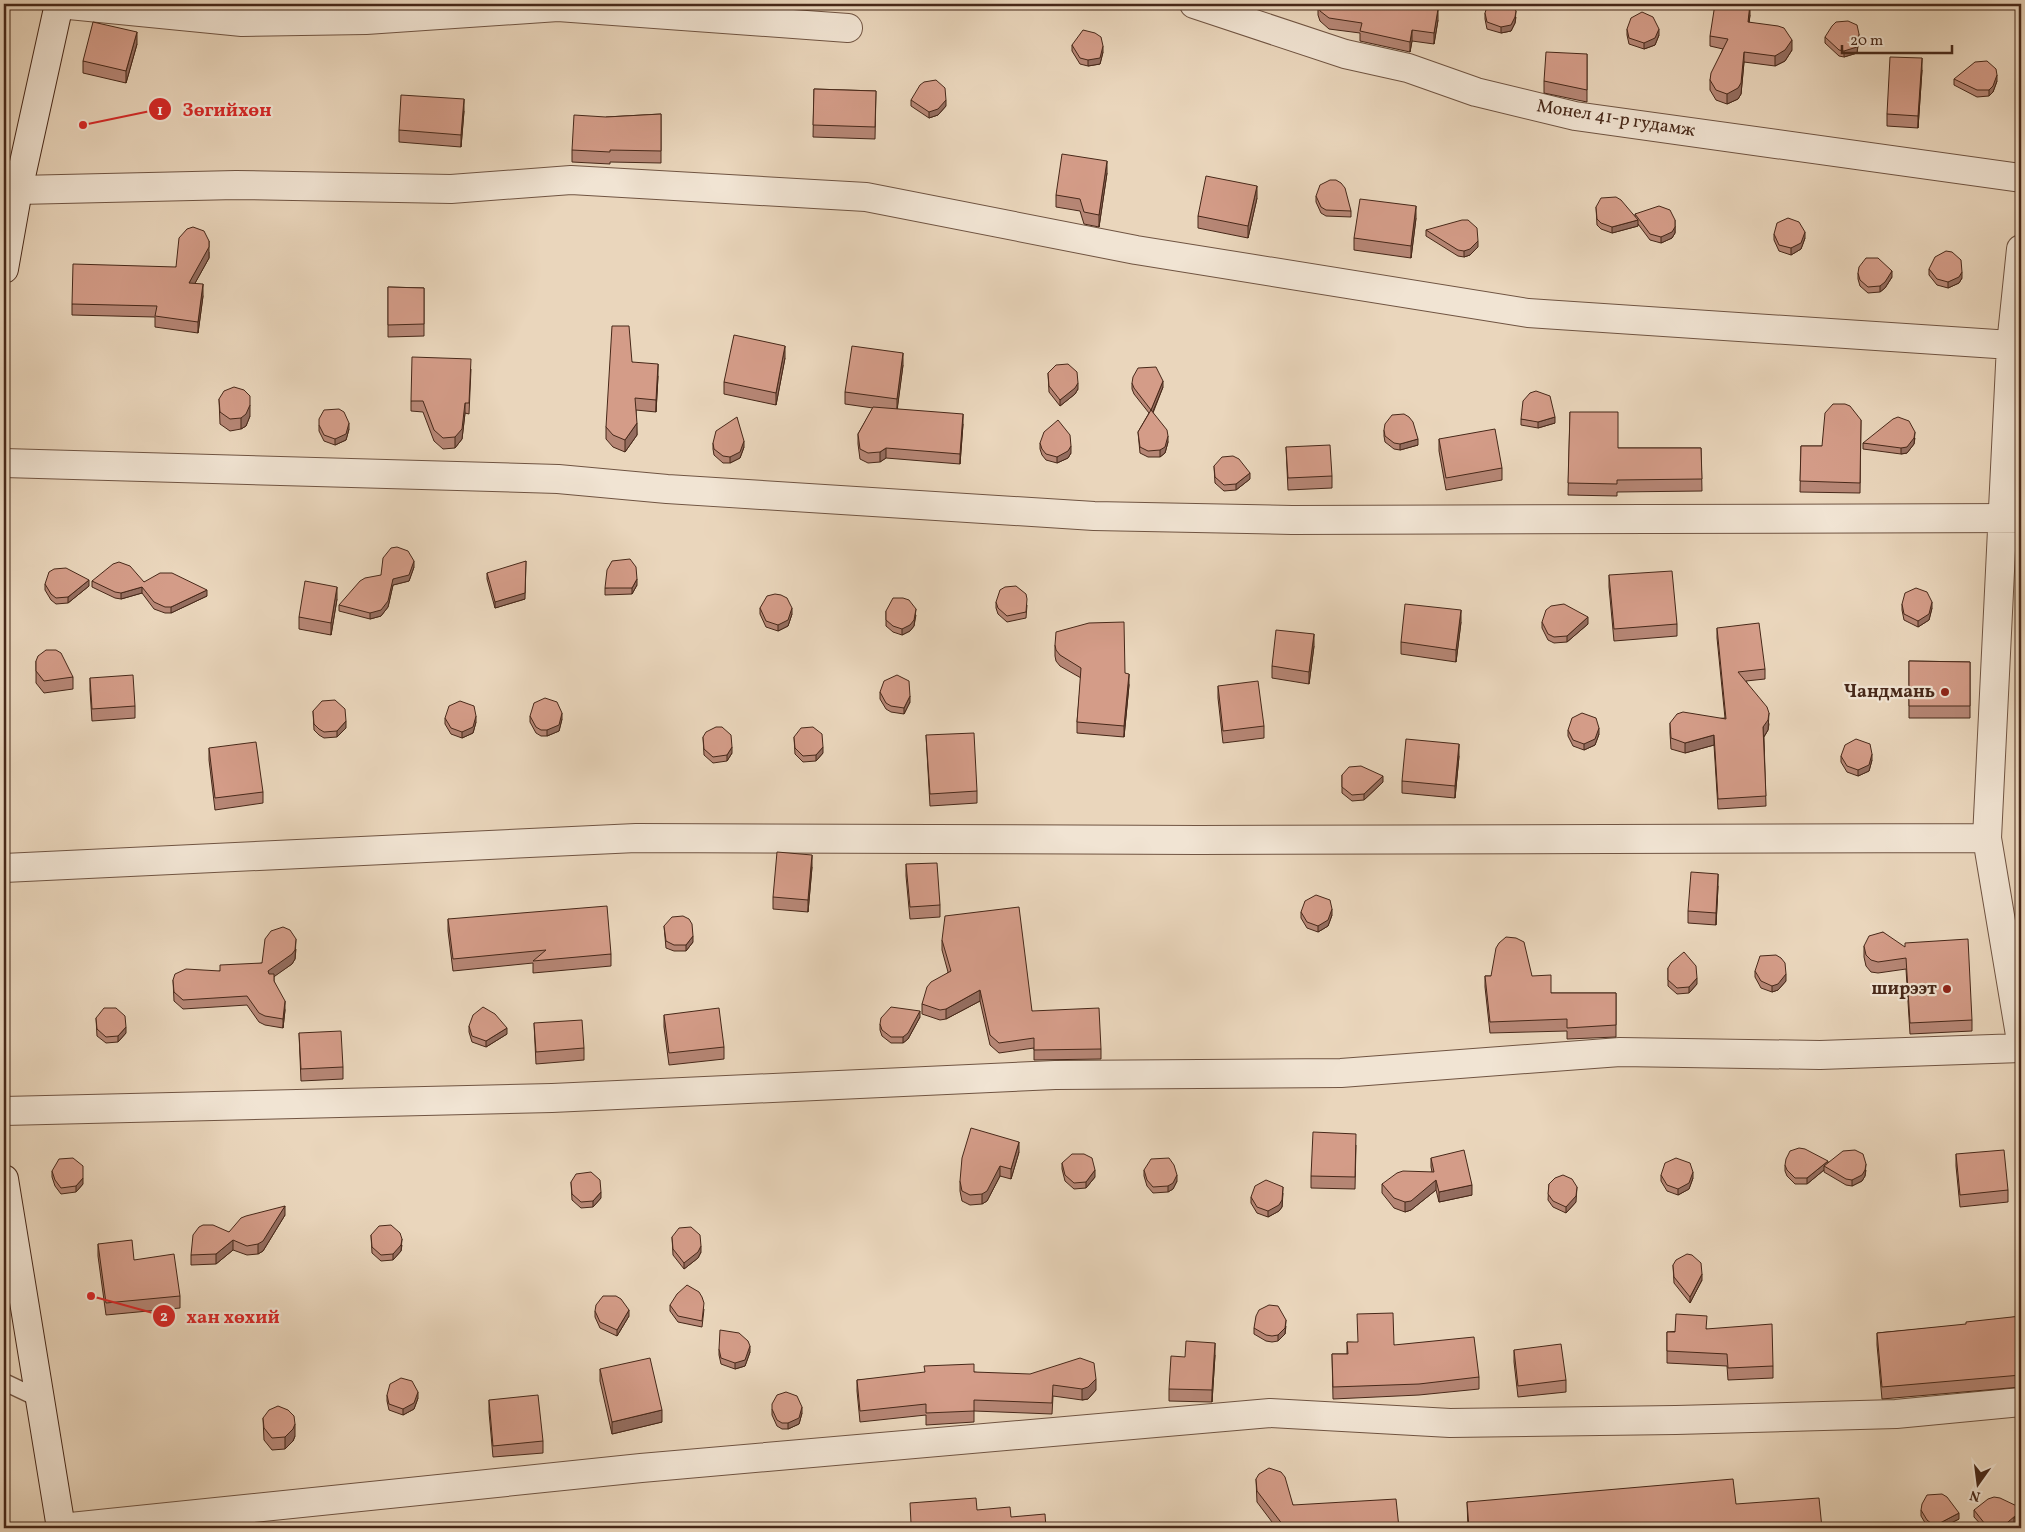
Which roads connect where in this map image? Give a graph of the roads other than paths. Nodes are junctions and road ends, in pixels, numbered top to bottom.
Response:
1 (59, 4) edge
2 (1194, 4) edge
3 (848, 28) dead end
4 (15, 148) edge
5 (2021, 178) edge
6 (18, 190) junction
7 (2021, 249) edge
8 (4, 269) edge
9 (2012, 345) junction
10 (4, 463) edge
11 (2012, 517) edge
12 (1987, 838) junction
13 (4, 868) edge
14 (2021, 1041) edge
15 (2021, 1048) edge
16 (4, 1111) edge
17 (4, 1179) edge
18 (4, 1382) edge
19 (40, 1400) junction
20 (2021, 1402) edge
21 (61, 1528) edge

1 - 3 street
1 - 4 street
2 - 5 street, Монел 41-р гудамж
4 - 6 street
6 - 8 street
6 - 9 street
7 - 9 street
9 - 11 street
10 - 11 street
11 - 12 street
12 - 13 street
12 - 14 street
15 - 16 street
17 - 19 street
18 - 19 lane
19 - 21 street
20 - 21 street

